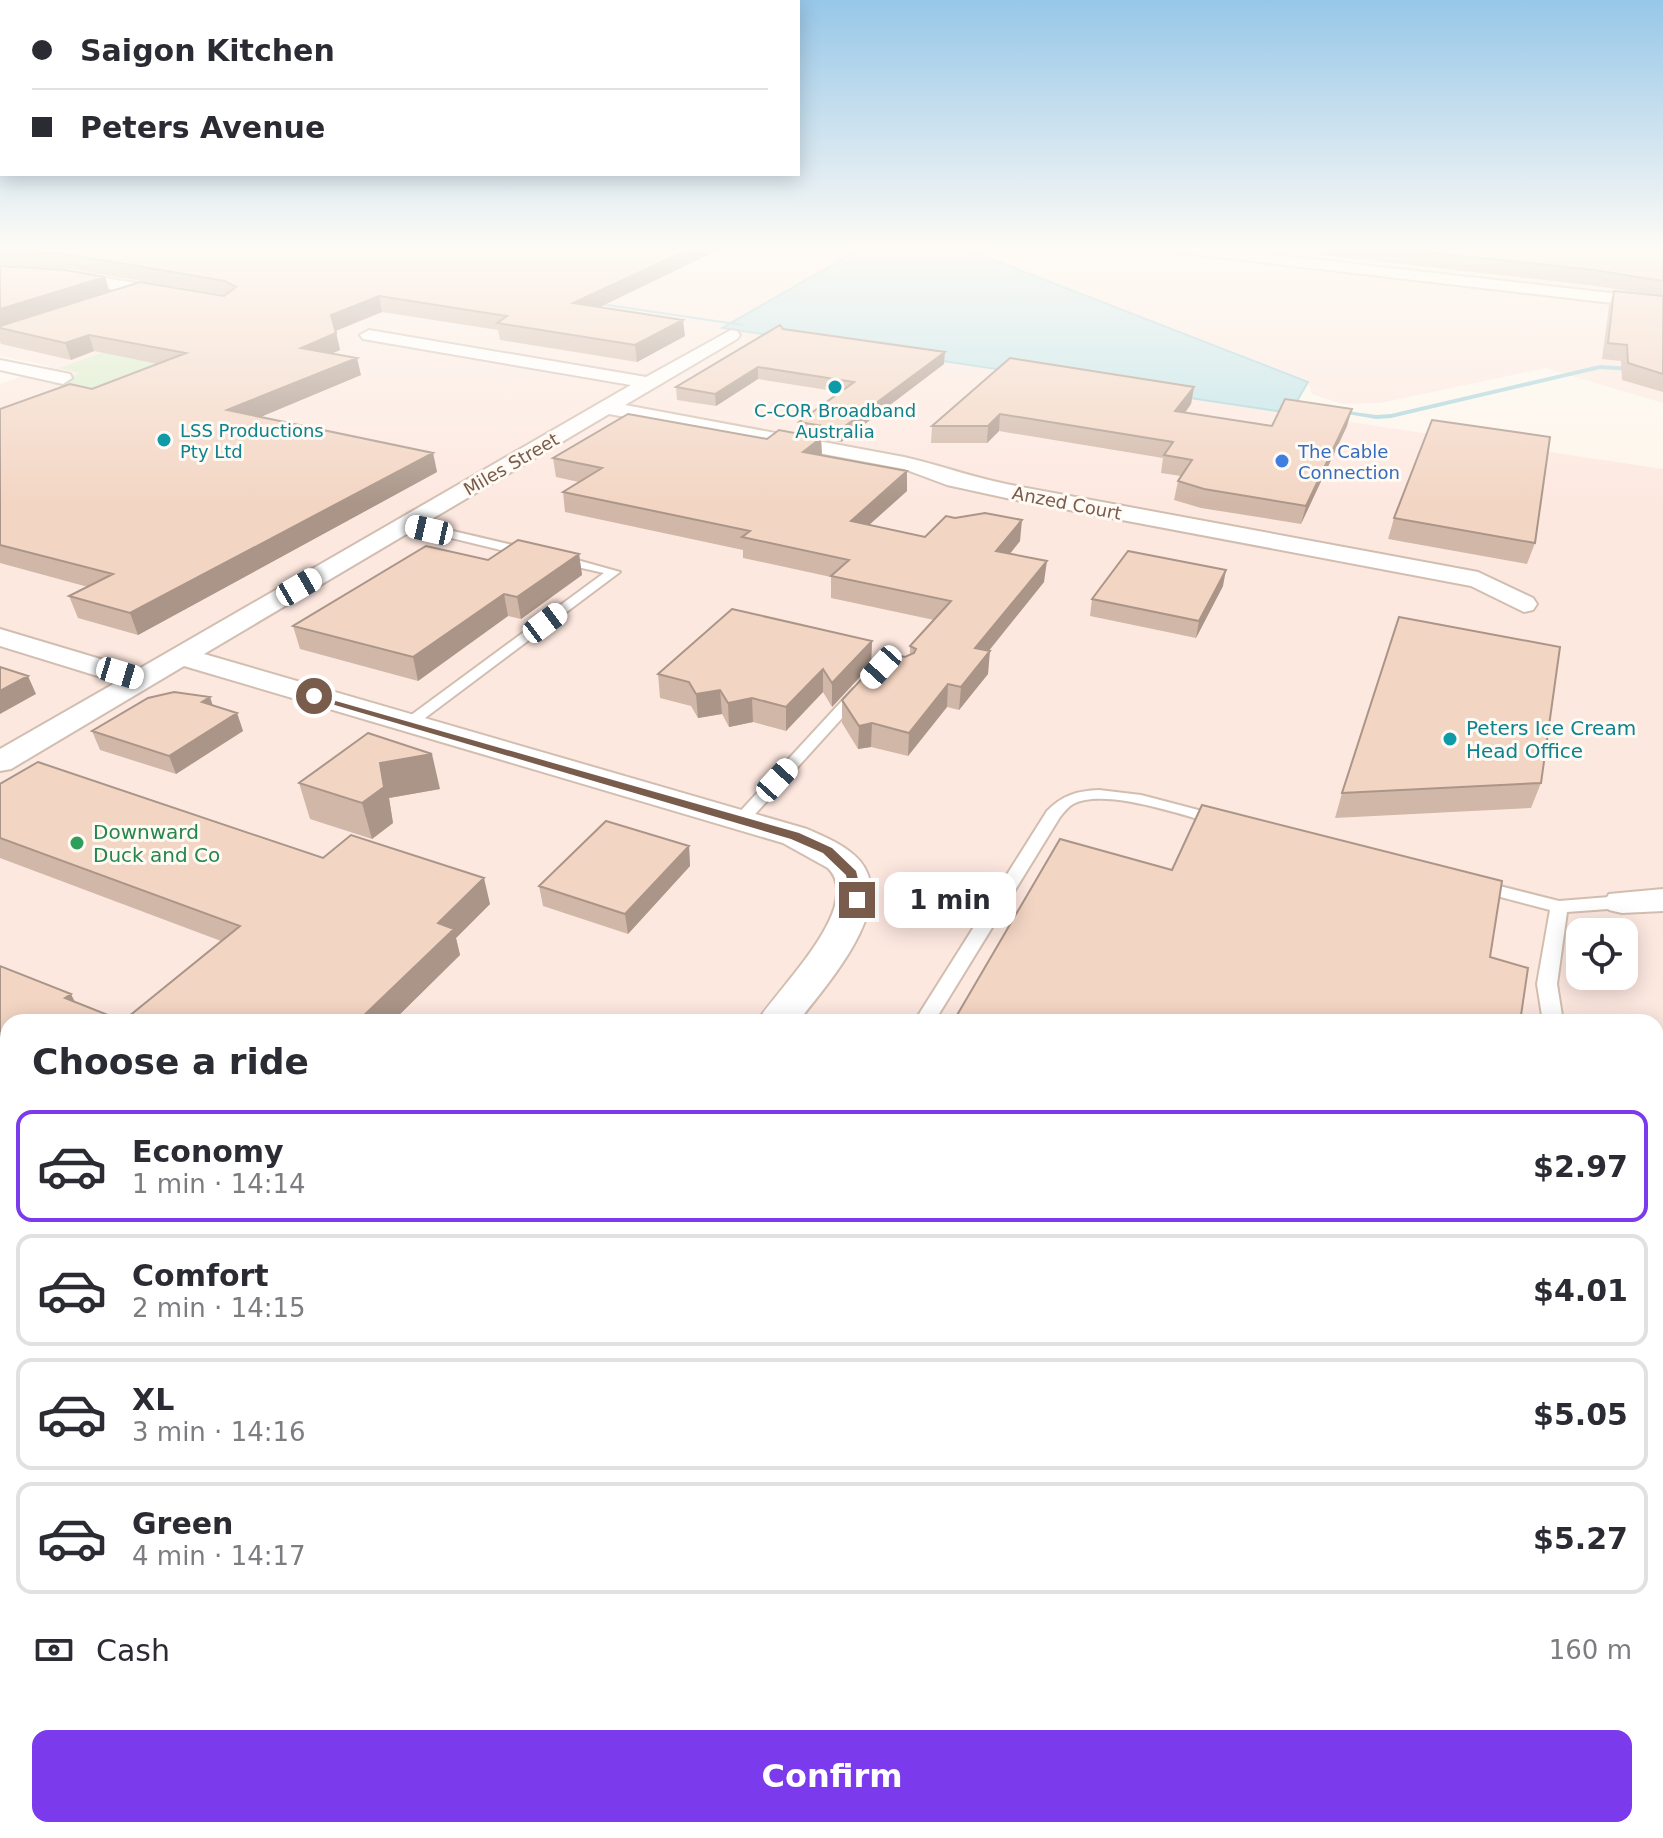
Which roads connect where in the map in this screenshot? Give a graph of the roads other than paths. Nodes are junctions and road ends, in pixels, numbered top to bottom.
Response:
1 (369, 335) dead end
2 (731, 335) dead end
3 (0, 365) edge
4 (63, 378) dead end
5 (650, 383) junction
6 (607, 408) junction
7 (406, 524) junction
8 (1524, 604) dead end
9 (0, 637) edge
10 (179, 656) junction
11 (870, 679) edge
12 (140, 680) junction
13 (408, 724) junction
14 (0, 762) edge
15 (741, 820) junction
16 (1230, 822) edge
17 (1470, 884) edge
18 (1663, 900) edge
19 (1622, 902) joint
20 (1559, 907) junction
21 (783, 1014) edge
22 (929, 1014) edge
23 (1552, 1014) edge

1 - 5 street
2 - 5 street, Miles Street
3 - 4 street
5 - 6 street, Miles Street
6 - 7 street, Miles Street
6 - 8 street, Anzed Court
7 - 10 street, Miles Street
7 - 13 lane
9 - 12 street
10 - 12 street, Miles Street
10 - 13 street
11 - 15 lane
12 - 14 street, Miles Street
13 - 15 street
15 - 21 street
16 - 22 lane
17 - 20 lane
18 - 19 street
19 - 20 lane
20 - 23 lane

